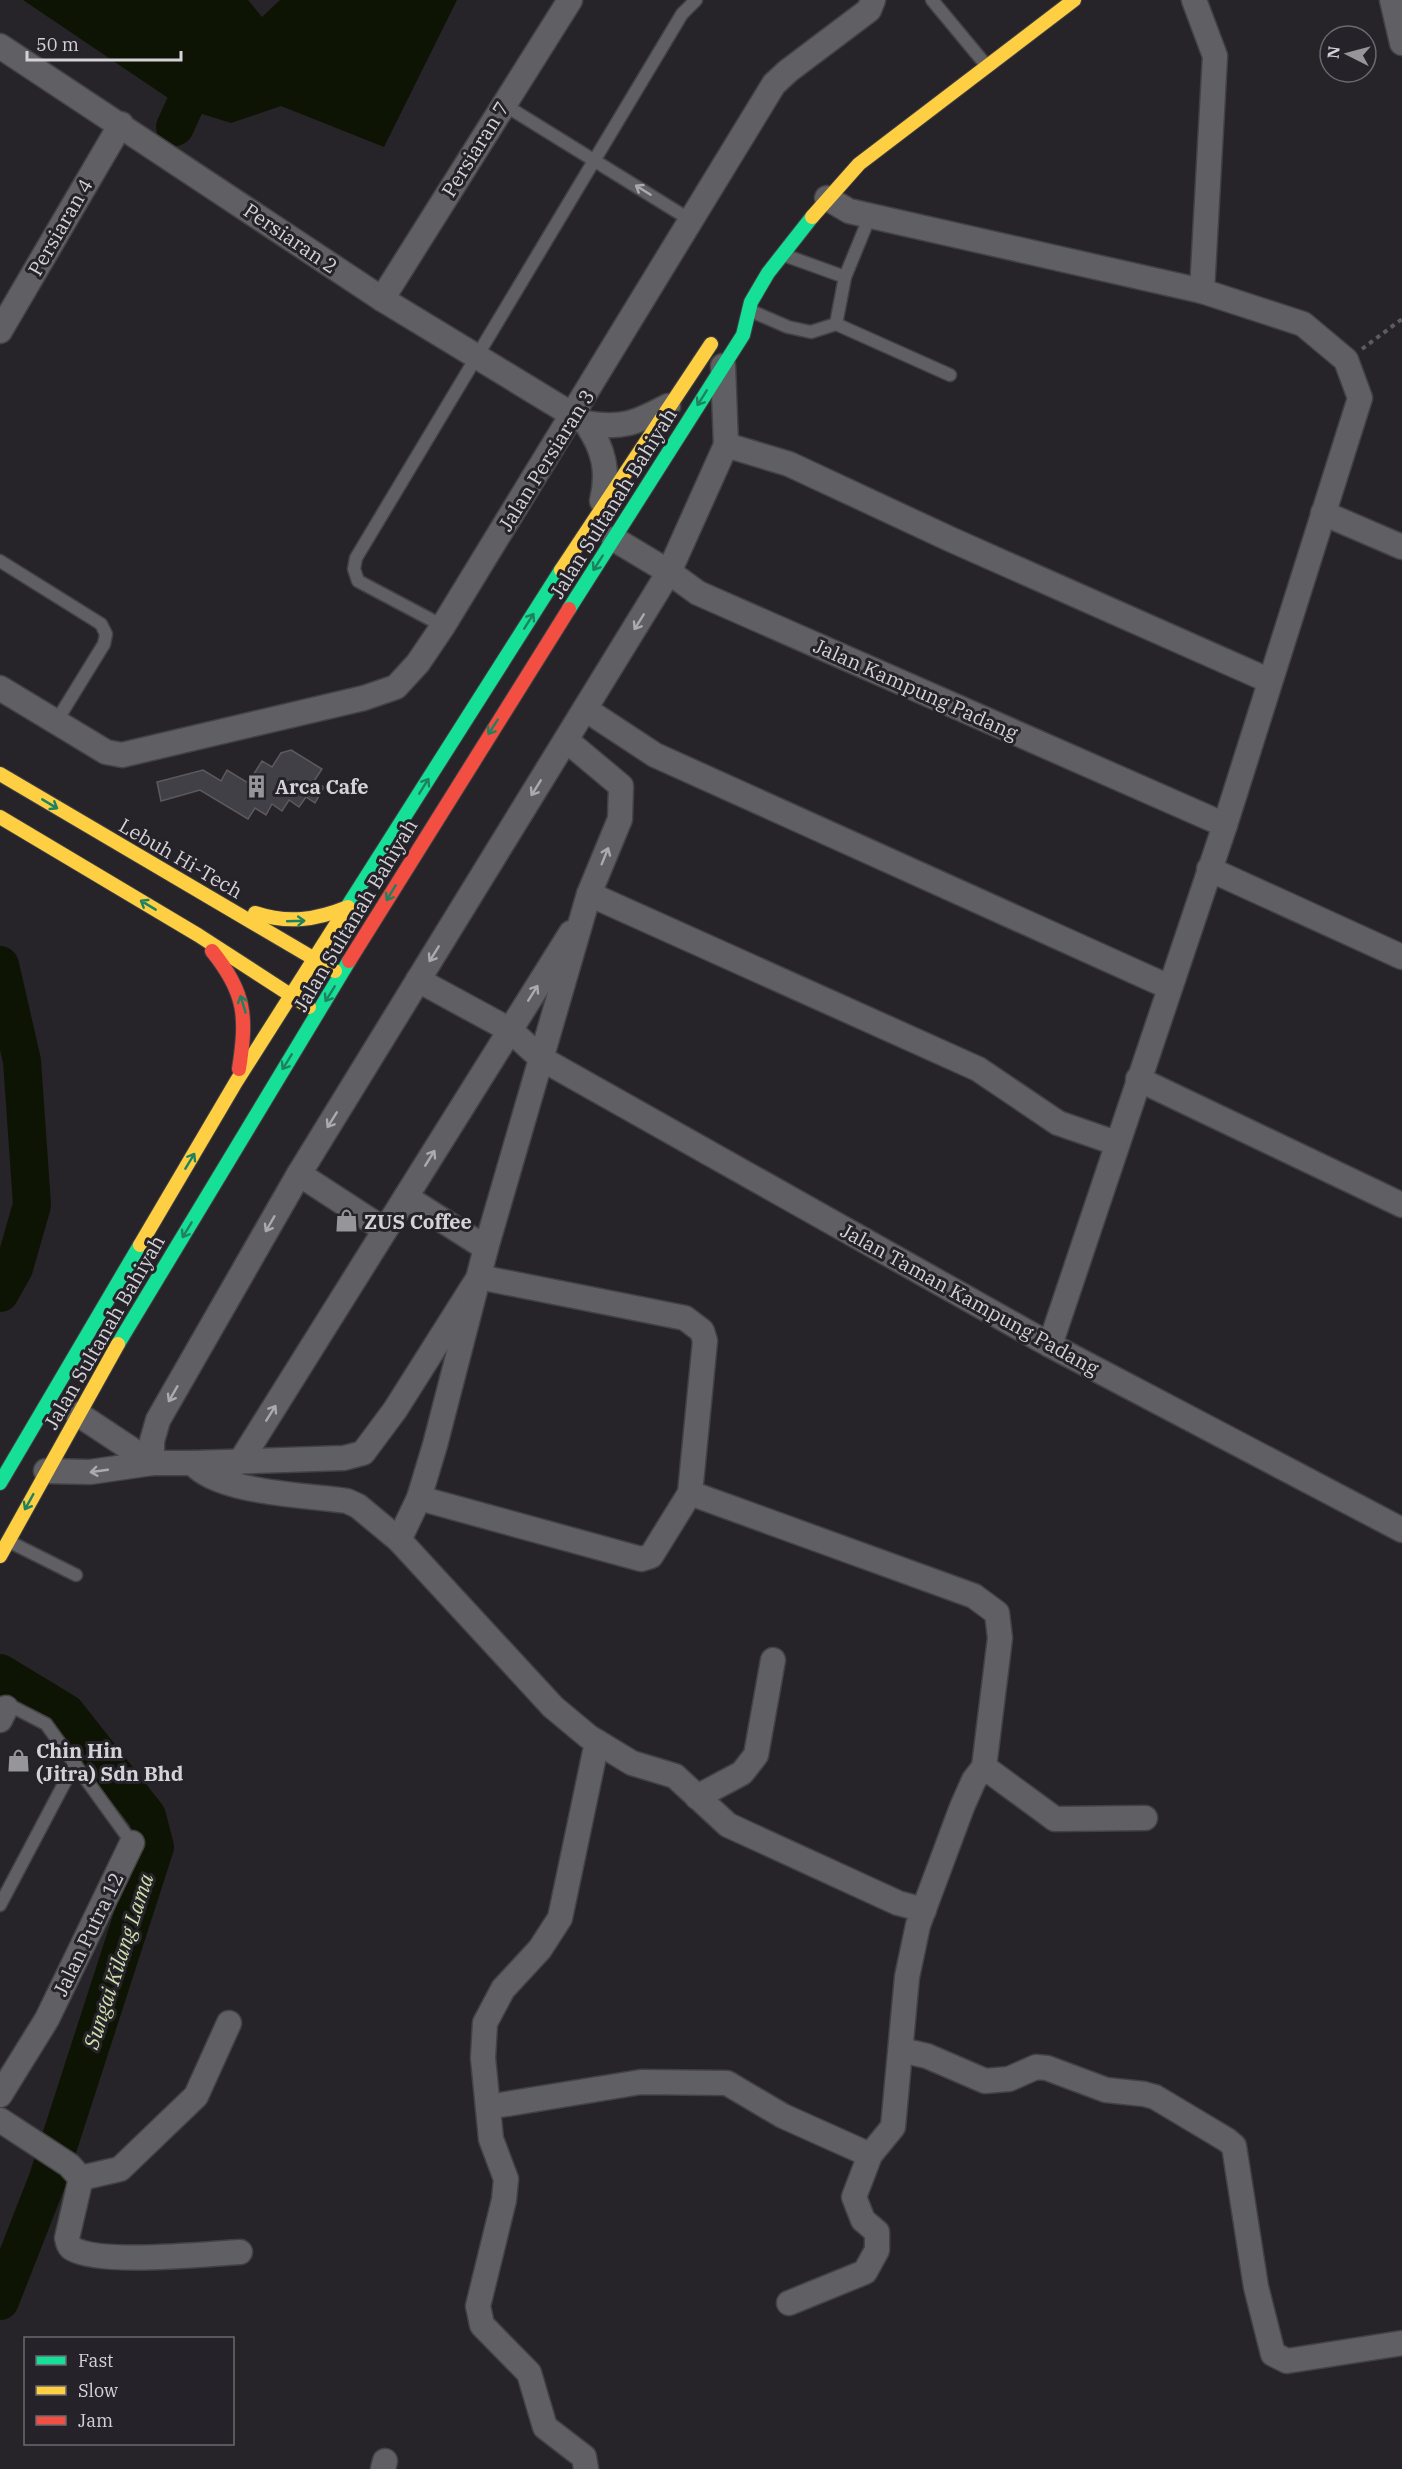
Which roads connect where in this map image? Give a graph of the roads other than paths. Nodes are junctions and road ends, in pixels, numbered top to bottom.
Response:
1 (570, 0) edge
2 (696, 0) edge
3 (873, 0) edge
4 (932, 0) edge
5 (1074, 0) edge
6 (1194, 0) edge
7 (1392, 0) edge
8 (1402, 44) edge
9 (0, 46) edge
10 (986, 65) junction
11 (503, 104) junction
12 (121, 124) junction
13 (594, 159) junction
14 (827, 198) junction
15 (870, 216) junction
16 (692, 221) junction
17 (783, 255) junction
18 (845, 277) junction
19 (1202, 291) junction
20 (382, 298) junction
21 (750, 306) junction
22 (734, 316) dead end
23 (836, 324) junction
24 (0, 331) edge
25 (719, 332) dead end
26 (475, 356) junction
27 (723, 366) junction
28 (950, 375) dead end
29 (670, 405) junction
30 (579, 419) junction
31 (726, 445) junction
32 (600, 509) junction
33 (1323, 513) junction
34 (614, 539) junction
35 (1402, 547) edge
36 (0, 561) edge
37 (669, 572) junction
38 (443, 626) junction
39 (1270, 681) junction
40 (0, 688) edge
41 (585, 710) junction
42 (56, 722) junction
43 (566, 740) junction
44 (0, 774) edge
45 (0, 817) edge
46 (1225, 825) junction
47 (1209, 869) junction
48 (587, 902) junction
49 (219, 903) junction
50 (348, 907) junction
51 (198, 935) junction
52 (1402, 957) edge
53 (315, 959) junction
54 (341, 975) junction
55 (418, 980) junction
56 (1169, 987) junction
57 (291, 996) junction
58 (318, 1012) junction
59 (510, 1030) junction
60 (542, 1059) junction
61 (1138, 1079) junction
62 (236, 1083) junction
63 (1116, 1143) junction
64 (299, 1174) junction
65 (406, 1197) junction
66 (1402, 1205) edge
67 (385, 1230) junction
68 (486, 1248) junction
69 (479, 1277) junction
70 (1050, 1345) junction
71 (78, 1414) junction
72 (152, 1462) junction
73 (240, 1462) junction
74 (193, 1463) junction
75 (46, 1471) junction
76 (0, 1483) edge
77 (690, 1493) junction
78 (419, 1498) junction
79 (1402, 1530) edge
80 (399, 1540) junction
81 (9, 1541) junction
82 (0, 1556) edge
83 (76, 1575) dead end
84 (772, 1660) dead end
85 (3, 1714) edge
86 (597, 1742) junction
87 (75, 1763) junction
88 (984, 1767) junction
89 (698, 1797) junction
90 (1145, 1818) dead end
91 (132, 1843) joint
92 (0, 1905) edge
93 (924, 1910) junction
94 (229, 2023) dead end
95 (901, 2050) junction
96 (0, 2095) edge
97 (488, 2107) junction
98 (0, 2120) edge
99 (870, 2155) junction
100 (75, 2171) junction
101 (240, 2252) dead end
102 (789, 2303) dead end
103 (1402, 2343) edge
104 (586, 2469) edge

1 - 11 street, Persiaran 7
2 - 13 lane
3 - 16 street, Jalan Persiaran 3
4 - 10 lane
5 - 10 main road, Jalan Sultanah Bahiyah
6 - 19 street
7 - 8 street
9 - 12 street, Persiaran 2
10 - 14 main road, Jalan Sultanah Bahiyah
11 - 13 lane
11 - 20 street, Persiaran 7
12 - 20 street, Persiaran 2
12 - 24 street, Persiaran 4
16 -> 13 lane
13 - 26 lane
14 - 15 street
14 - 17 main road, Jalan Sultanah Bahiyah
15 - 18 lane
15 - 19 street
16 - 30 street, Jalan Persiaran 3
17 - 18 lane
17 - 21 main road, Jalan Sultanah Bahiyah
18 - 23 lane
19 - 33 street
20 - 26 street, Persiaran 2
21 - 22 main road, Jalan Sultanah Bahiyah
21 - 23 lane
21 - 27 main road, Jalan Sultanah Bahiyah
23 - 28 lane
25 - 29 main road, Jalan Sultanah Bahiyah
26 - 30 street, Persiaran 2
26 - 38 lane
27 - 31 street
27 -> 34 main road, Jalan Sultanah Bahiyah
29 - 30 street
29 - 32 main road, Jalan Sultanah Bahiyah
30 - 32 street
30 - 38 street, Jalan Persiaran 3
31 - 37 street
31 - 39 street
50 -> 32 main road, Jalan Sultanah Bahiyah
33 - 35 street
33 - 39 street
34 - 37 street, Jalan Kampung Padang
34 -> 54 main road, Jalan Sultanah Bahiyah
36 - 42 lane
37 -> 41 street
37 - 46 street, Jalan Kampung Padang
38 - 42 street, Jalan Persiaran 3
39 - 46 street
40 - 42 street
41 - 43 street
41 - 56 street
48 -> 43 street
43 -> 55 street
44 -> 49 main road, Lebuh Hi-Tech
51 -> 45 main road
46 - 47 street
47 - 52 street
47 - 56 street
59 -> 48 street
48 - 60 street
48 - 63 street
49 -> 50 main road
49 - 53 main road, Lebuh Hi-Tech
50 - 53 main road, Jalan Sultanah Bahiyah
51 - 57 main road
62 -> 51 main road
53 - 54 main road, Lebuh Hi-Tech
53 - 57 main road, Jalan Sultanah Bahiyah
54 -> 58 main road, Jalan Sultanah Bahiyah
55 - 59 street, Jalan Taman Kampung Padang
55 -> 64 street
56 - 61 street
57 - 58 main road
57 - 62 main road, Jalan Sultanah Bahiyah
58 -> 71 main road, Jalan Sultanah Bahiyah
59 - 60 street, Jalan Taman Kampung Padang
65 -> 59 street
60 - 68 street
60 - 70 street, Jalan Taman Kampung Padang
61 - 63 street
61 - 66 street
76 -> 62 main road, Jalan Sultanah Bahiyah
63 - 70 street
64 - 67 street
64 -> 72 street
65 - 67 street
65 - 68 street
73 -> 67 street
68 - 69 street
69 - 73 street
69 - 77 street
69 - 78 street
70 - 79 street, Jalan Taman Kampung Padang
71 - 72 street
71 - 75 main road, Jalan Sultanah Bahiyah
72 - 74 street
72 -> 75 street
73 - 74 street
74 - 80 street
75 -> 81 main road, Jalan Sultanah Bahiyah
77 - 78 street
77 - 88 street
78 - 80 street
80 - 86 street
81 - 82 main road, Jalan Sultanah Bahiyah
81 - 83 lane
84 - 89 street
85 - 87 lane, Jalan Putra 12
86 - 89 street
86 - 97 street
87 - 91 lane, Jalan Putra 12
87 - 92 lane
88 - 90 street
88 - 93 street
89 - 93 street
91 - 96 street, Jalan Putra 12
93 - 95 street
94 - 100 street
95 - 99 street
95 - 103 street
97 - 99 street
97 - 104 street
98 - 100 street
99 - 102 street
100 - 101 street

